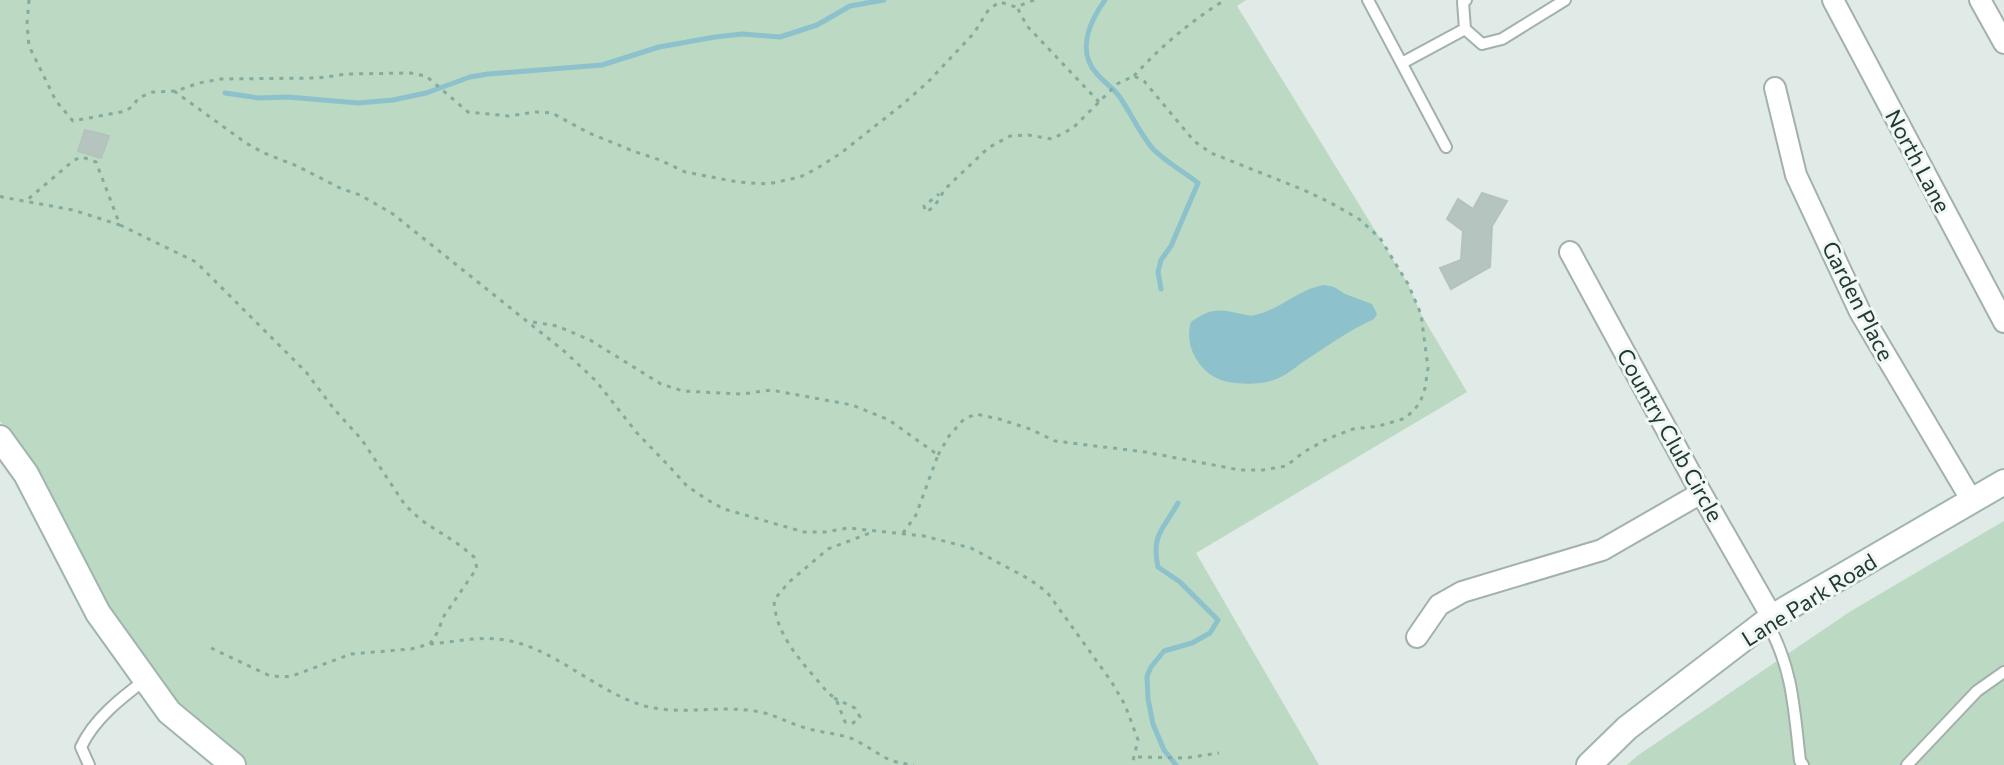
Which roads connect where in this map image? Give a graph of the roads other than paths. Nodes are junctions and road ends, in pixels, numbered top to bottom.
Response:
1 (1368, 0) edge
2 (1466, 0) edge
3 (1565, 0) edge
4 (1833, 0) edge
5 (1980, 0) edge
6 (1465, 29) junction
7 (2004, 43) edge
8 (1402, 63) junction
9 (1775, 88) dead end
10 (1446, 147) dead end
11 (1570, 252) dead end
12 (2004, 322) edge
13 (0, 438) edge
14 (2004, 482) edge
15 (1701, 493) junction
16 (1972, 501) junction
17 (1770, 620) junction
18 (1417, 637) dead end
19 (2004, 672) edge
20 (146, 679) junction
21 (89, 765) edge
22 (233, 765) edge
23 (1589, 765) edge
24 (1803, 765) edge
25 (1907, 765) edge

1 - 8 lane
2 - 6 lane
3 - 6 lane
4 - 12 street, North Lane
5 - 7 street
6 - 8 lane
8 - 10 lane
9 - 16 street, Garden Place
11 - 15 street, Country Club Circle
13 - 20 street
14 - 16 street, Lane Park Road
15 - 17 street, Country Club Circle
15 - 18 street
16 - 17 street, Lane Park Road
17 - 23 street, Lane Park Road
17 - 24 lane
19 - 25 lane
20 - 21 lane
20 - 22 street

